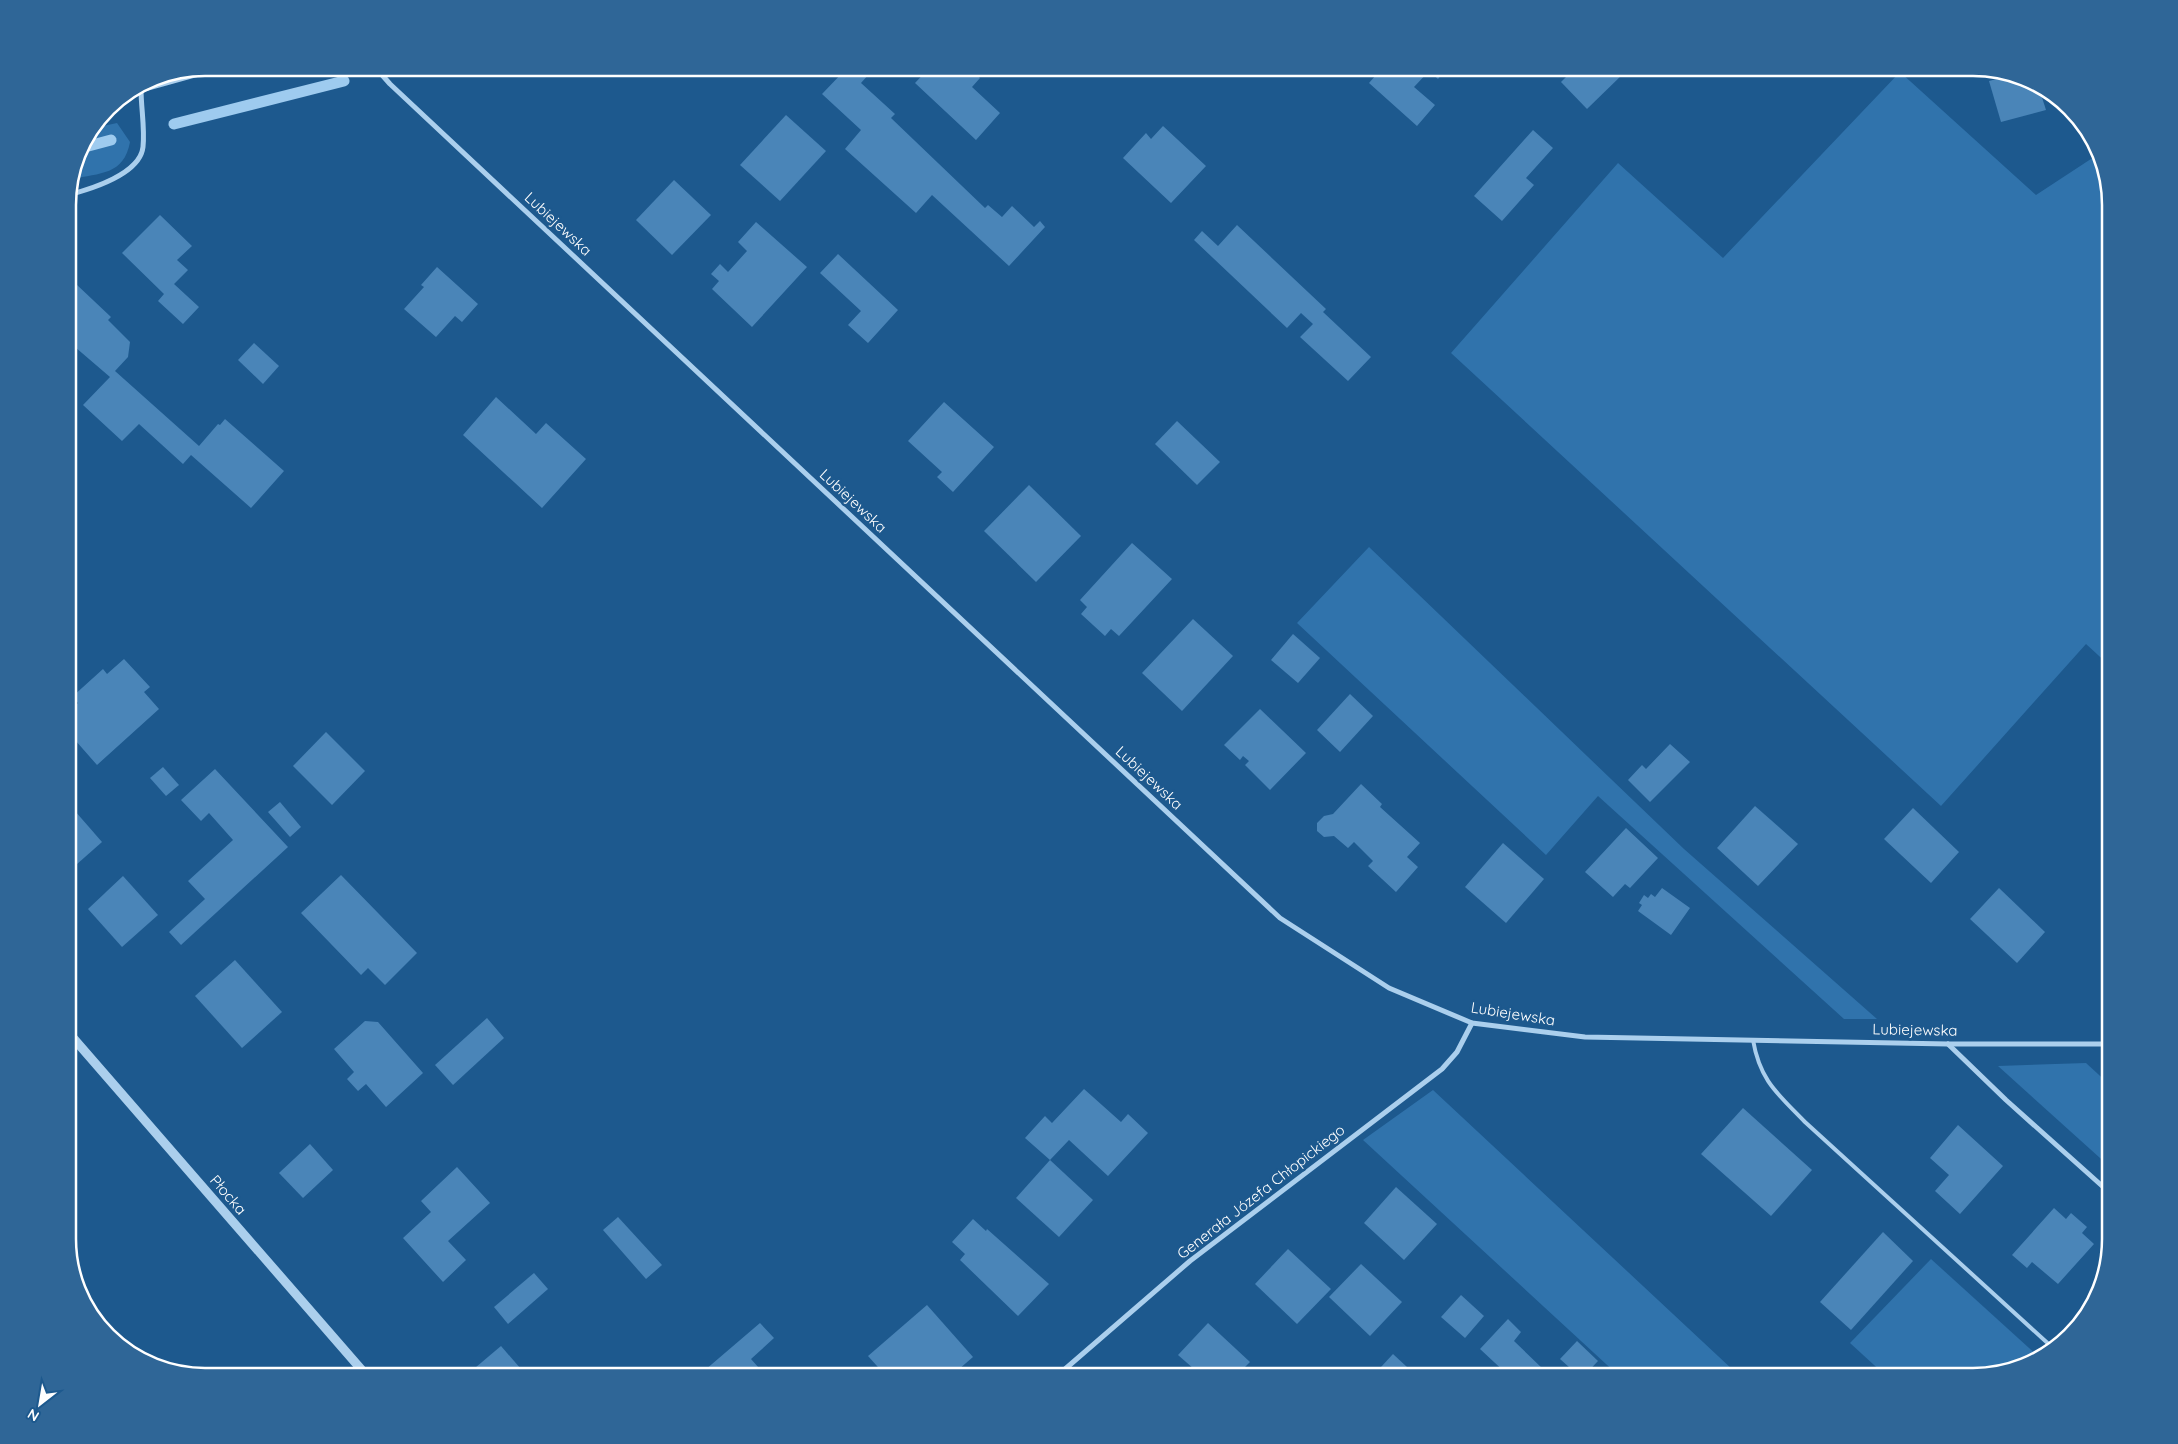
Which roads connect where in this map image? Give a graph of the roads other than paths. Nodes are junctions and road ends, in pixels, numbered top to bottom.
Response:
1 (383, 76) edge
2 (138, 96) edge
3 (77, 193) edge
4 (1472, 1023) junction
5 (1753, 1040) junction
6 (77, 1042) edge
7 (1948, 1044) junction
8 (2102, 1044) edge
9 (2102, 1186) edge
10 (2048, 1343) edge
11 (360, 1368) edge
12 (1066, 1368) edge

1 - 4 street, Lubiejewska
2 - 3 street
4 - 5 street, Lubiejewska
4 - 12 street, Generała Józefa Chłopickiego
5 - 7 street, Lubiejewska
5 - 10 lane
6 - 11 street, Płocka
7 - 8 street, Lubiejewska
7 - 9 street

